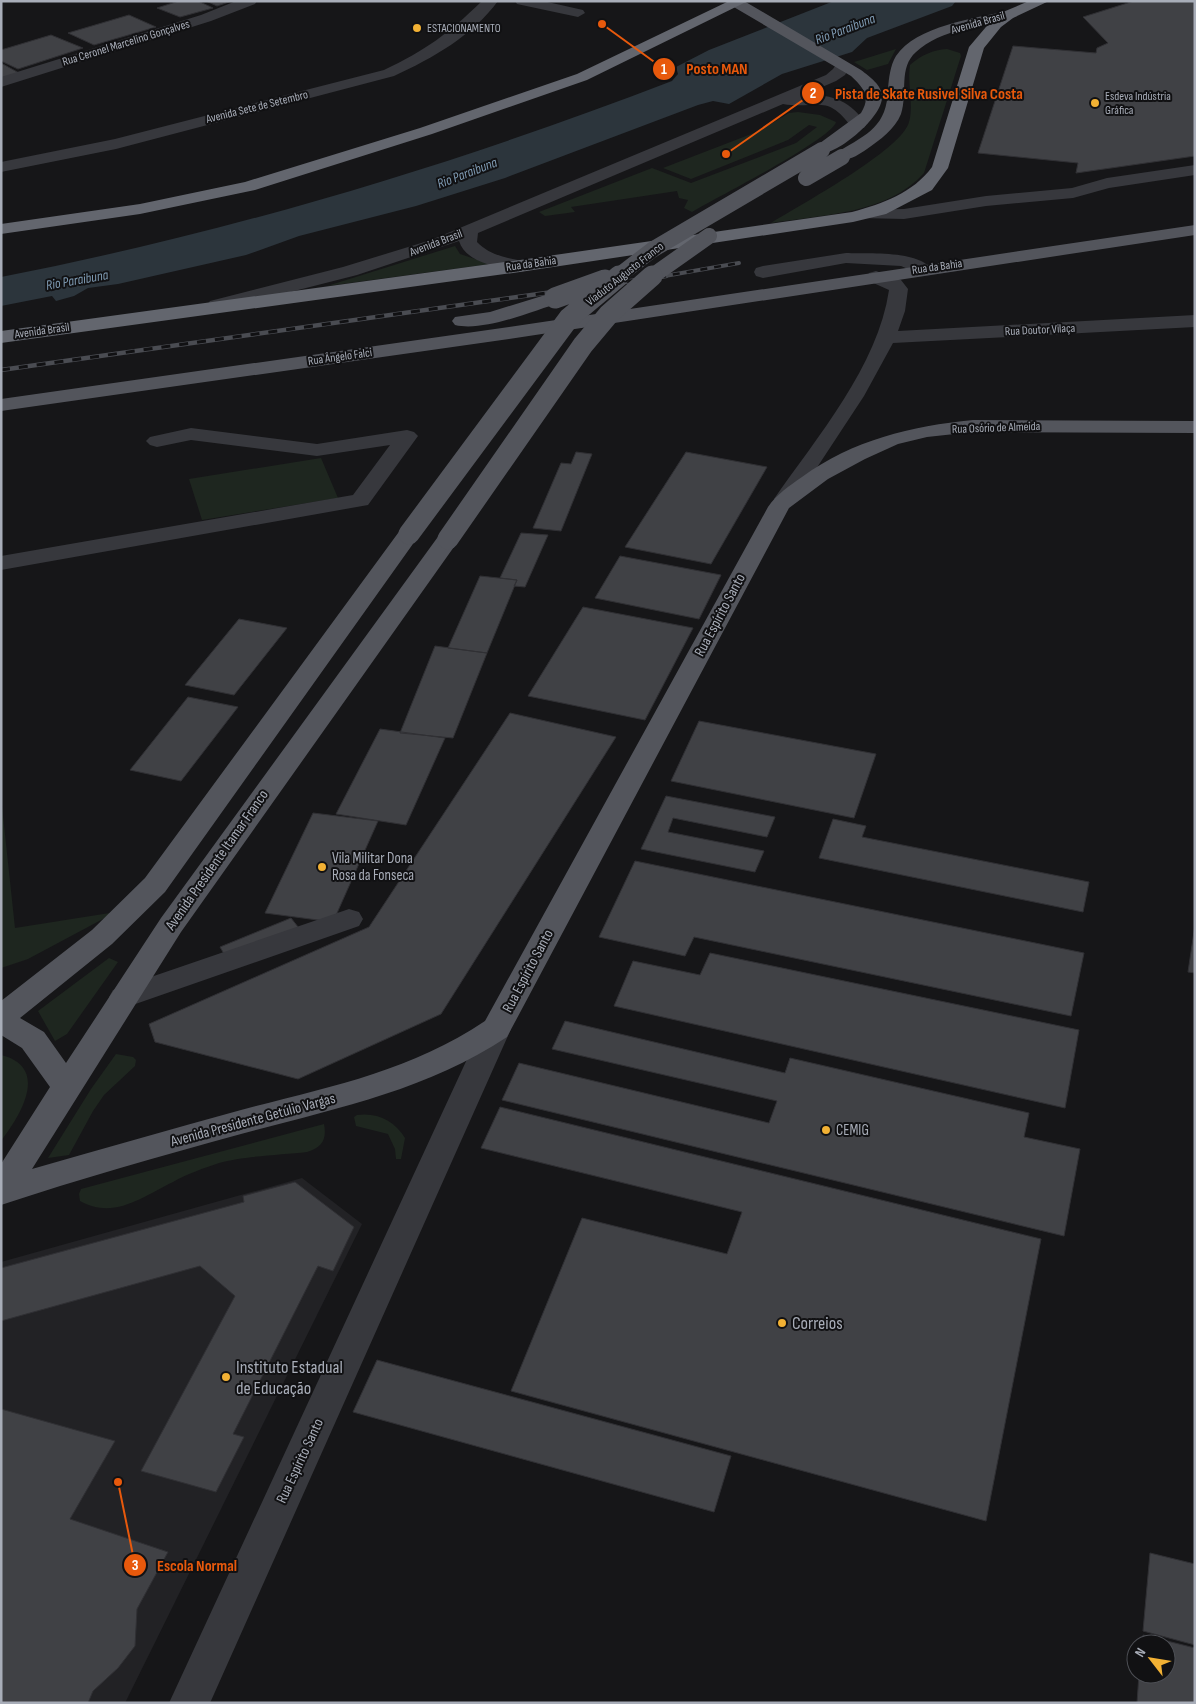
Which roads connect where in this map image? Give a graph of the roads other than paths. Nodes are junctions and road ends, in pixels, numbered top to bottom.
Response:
1 (250, 1) edge
2 (491, 1) edge
3 (522, 1) edge
4 (1042, 1) edge
5 (737, 2) edge
6 (578, 13) dead end
7 (1008, 15) junction
8 (914, 46) joint
9 (838, 63) junction
10 (1, 82) edge
11 (775, 101) junction
12 (858, 125) junction
13 (1, 167) edge
14 (1195, 170) edge
15 (934, 176) junction
16 (986, 202) junction
17 (860, 215) junction
18 (1, 228) edge
19 (469, 230) junction
20 (1195, 230) edge
21 (520, 266) junction
22 (922, 269) junction
23 (763, 272) dead end
24 (618, 276) junction
25 (876, 276) junction
26 (679, 306) joint
27 (208, 308) junction
28 (1195, 320) edge
29 (1, 337) edge
30 (886, 338) junction
31 (1, 395) edge
32 (1, 405) edge
33 (1195, 427) edge
34 (157, 441) dead end
35 (785, 499) junction
36 (448, 539) joint
37 (1, 562) edge
38 (349, 918) dead end
39 (124, 997) junction
40 (1, 1017) edge
41 (1, 1021) edge
42 (496, 1029) junction
43 (66, 1087) junction
44 (2, 1191) edge
45 (189, 1703) edge

1 - 10 street, Rua Ceronel Marcelino Gonçalves
2 - 13 street, Avenida Sete de Setembro
3 - 6 street
4 - 7 highway, Avenida Brasil
5 - 9 main road, Viaduto Augusto Franco
5 - 18 highway
7 - 8 main road, Avenida Brasil
7 - 15 highway
8 - 36 main road, Viaduto Augusto Franco, bridge
9 - 11 street, Avenida Brasil
9 - 12 main road, Viaduto Augusto Franco
11 - 12 street
11 - 19 street, Avenida Brasil
12 - 24 main road, Viaduto Augusto Franco, bridge
14 - 16 street, Rua da Bahia
15 - 16 street, Rua da Bahia
15 - 17 highway
16 - 17 street, Rua da Bahia
17 - 21 highway, Rua da Bahia
19 - 21 street
19 - 27 street, Avenida Brasil
20 - 22 main road, Rua da Bahia
21 - 27 highway, Rua da Bahia
22 - 23 street
22 - 25 main road, Rua da Bahia
24 - 31 main road, bridge
24 - 40 main road, Viaduto Augusto Franco, bridge
25 - 26 main road, Rua da Bahia
25 - 30 street, Rua Espírito Santo
26 - 32 main road, Rua Ângelo Falci
27 - 29 highway, Avenida Brasil
28 - 30 street, Rua Doutor Vilaça
30 - 35 street, Rua Espírito Santo
33 - 35 main road, Rua Osório de Almeida
34 - 37 street
35 - 42 main road, Rua Espírito Santo
36 - 39 main road, Avenida Presidente Itamar Franco
38 - 39 street
39 - 43 main road, Avenida Presidente Itamar Franco
41 - 43 main road
42 - 44 main road, Avenida Presidente Getúlio Vargas
42 - 45 street, Rua Espírito Santo
43 - 44 main road, Avenida Presidente Itamar Franco

